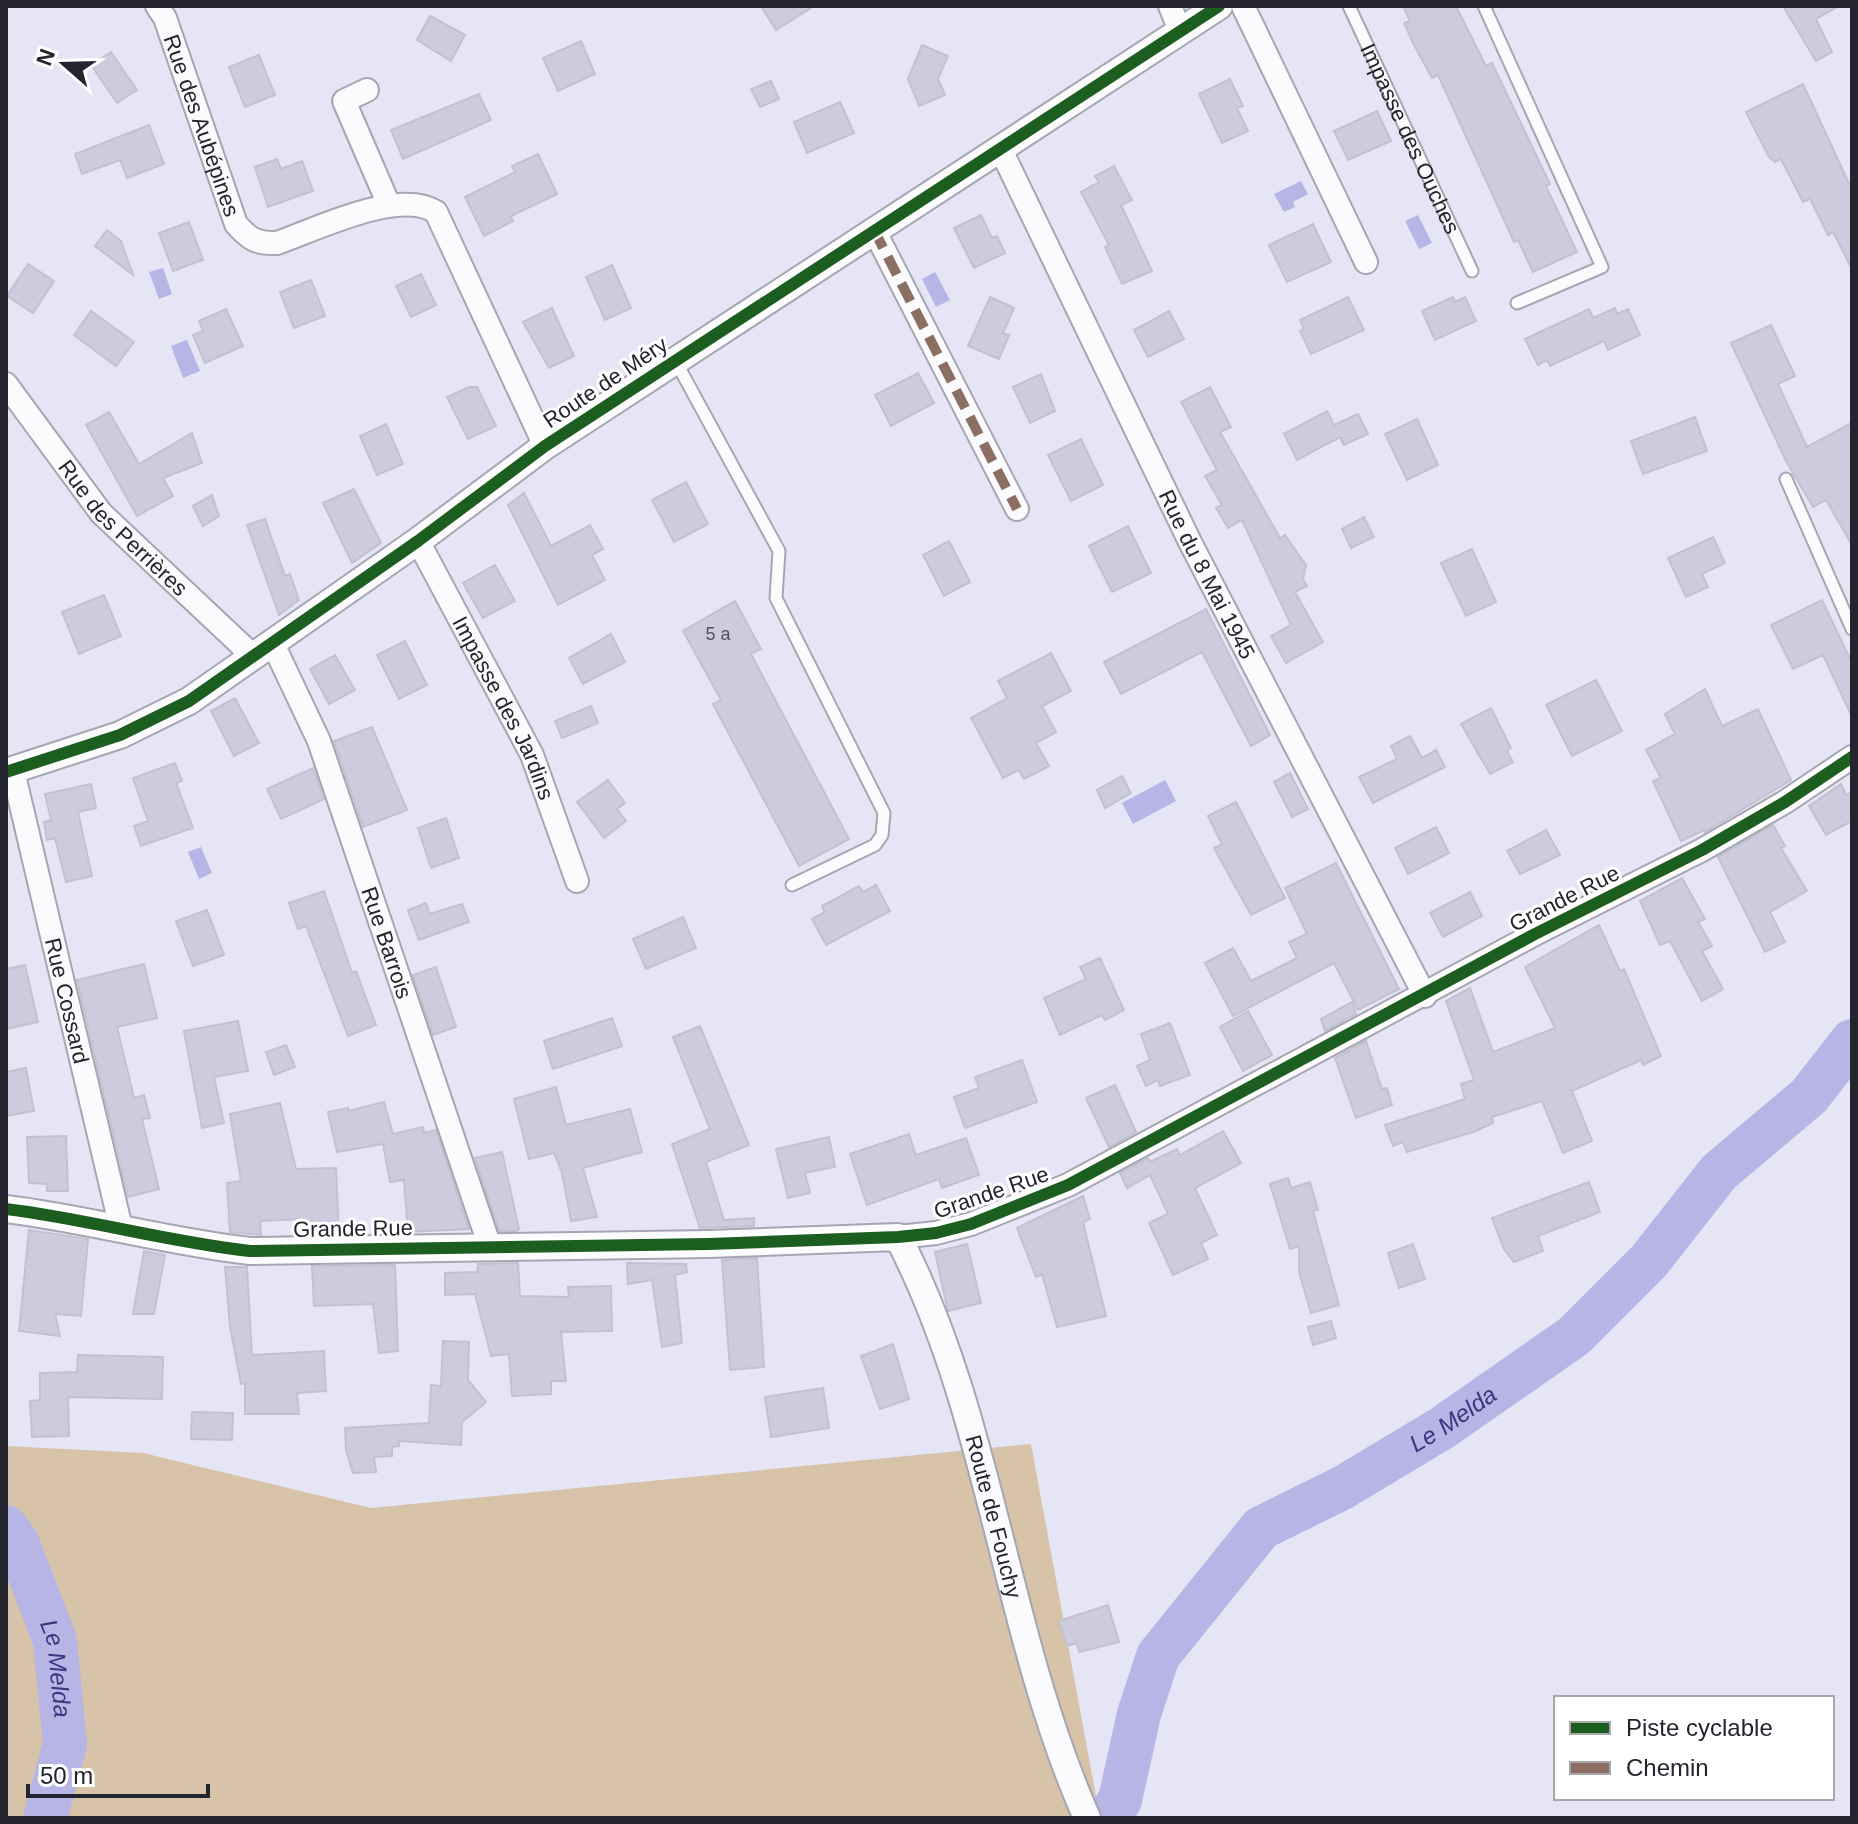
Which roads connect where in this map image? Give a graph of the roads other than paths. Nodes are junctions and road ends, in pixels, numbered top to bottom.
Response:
1 (157, 6) edge
2 (1170, 6) edge
3 (1219, 6) edge
4 (1243, 6) edge
5 (1349, 6) edge
6 (1484, 6) edge
7 (1180, 31) junction
8 (367, 90) dead end
9 (1000, 148) junction
10 (389, 205) junction
11 (874, 230) junction
12 (1366, 262) dead end
13 (1472, 271) dead end
14 (1517, 303) dead end
15 (674, 360) junction
16 (6, 384) edge
17 (545, 446) junction
18 (1786, 479) dead end
19 (1017, 509) dead end
20 (418, 541) junction
21 (1852, 629) edge
22 (264, 650) junction
23 (1845, 762) edge
24 (10, 772) edge
25 (577, 881) dead end
26 (792, 885) dead end
27 (1425, 996) junction
28 (6, 1209) edge
29 (121, 1228) junction
30 (898, 1237) junction
31 (490, 1247) junction
32 (1083, 1809) edge

1 - 10 street, Rue des Aubépines
2 - 7 street
3 - 7 street, Route de Méry
4 - 12 street
5 - 13 lane, Impasse des Ouches
6 - 14 lane
7 - 9 street, Route de Méry
8 - 10 street
9 - 11 street, Route de Méry
9 - 27 street, Rue du 8 Mai 1945
10 - 17 street, Rue des Aubépines
11 - 15 street, Route de Méry
11 - 19 street
15 - 17 street, Route de Méry
15 - 26 lane
16 - 22 street, Rue des Perrières
17 - 20 street, Route de Méry
18 - 21 lane
20 - 22 street, Route de Méry
20 - 25 street, Impasse des Jardins
22 - 24 street, Route de Méry
22 - 31 street, Rue Barrois
23 - 27 street, Grande Rue
24 - 29 street, Rue Cossard
27 - 30 street, Grande Rue
28 - 29 street, Grande Rue
29 - 31 street, Grande Rue
30 - 31 street, Grande Rue
30 - 32 street, Route de Fouchy

